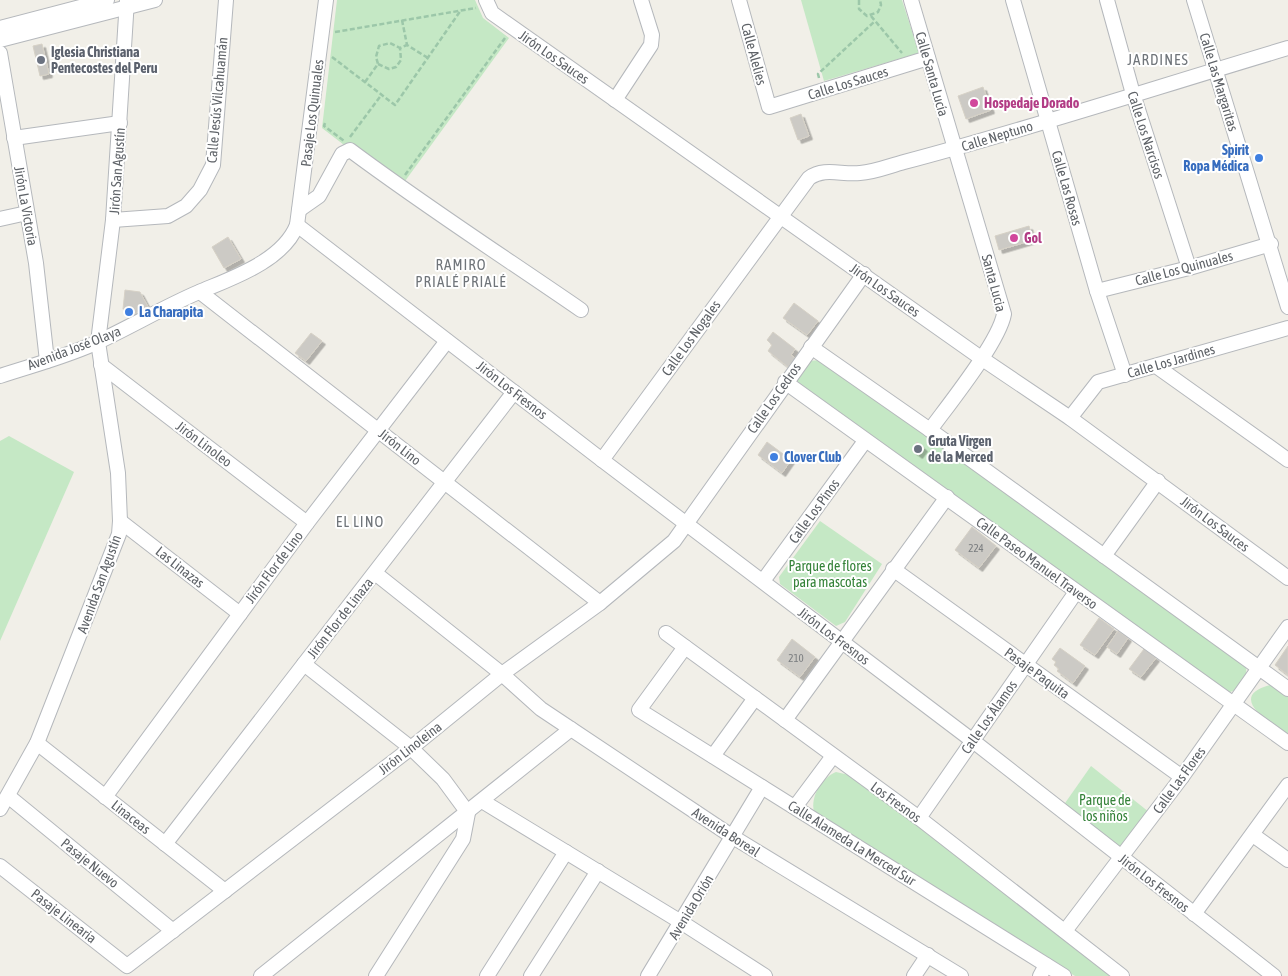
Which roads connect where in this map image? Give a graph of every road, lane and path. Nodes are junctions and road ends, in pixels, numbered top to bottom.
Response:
1 (107, 0) edge
2 (155, 0) edge
3 (226, 0) edge
4 (326, 0) edge
5 (473, 0) edge
6 (641, 0) edge
7 (739, 0) edge
8 (858, 0) edge
9 (880, 0) edge
10 (911, 0) edge
11 (1013, 0) edge
12 (1107, 0) edge
13 (1194, 0) edge
14 (128, 3) edge
15 (479, 6) edge
16 (461, 10) junction
17 (871, 16) junction
18 (402, 20) junction
19 (875, 21) junction
20 (336, 24) dead end
21 (0, 28) edge
22 (335, 32) junction
23 (499, 33) dead end
24 (0, 40) edge
25 (334, 40) dead end
26 (407, 45) junction
27 (400, 48) junction
28 (1288, 48) edge
29 (333, 49) dead end
30 (0, 52) edge
31 (332, 57) junction
32 (428, 58) junction
33 (928, 58) junction
34 (378, 64) junction
35 (911, 64) junction
36 (331, 67) dead end
37 (1214, 70) junction
38 (818, 74) dead end
39 (365, 82) junction
40 (382, 94) junction
41 (1133, 94) junction
42 (615, 100) junction
43 (768, 107) joint
44 (325, 116) dead end
45 (1047, 121) junction
46 (120, 123) junction
47 (14, 138) junction
48 (954, 149) junction
49 (405, 176) dead end
50 (299, 210) junction
51 (27, 213) junction
52 (780, 217) junction
53 (0, 219) edge
54 (113, 220) junction
55 (297, 225) junction
56 (1270, 244) junction
57 (1188, 268) junction
58 (864, 274) junction
59 (1097, 291) junction
60 (200, 292) junction
61 (1288, 307) edge
62 (581, 310) dead end
63 (1288, 328) edge
64 (447, 341) junction
65 (98, 342) junction
66 (811, 347) junction
67 (981, 358) junction
68 (47, 361) junction
69 (101, 365) junction
70 (1156, 366) junction
71 (1125, 375) junction
72 (0, 376) edge
73 (785, 382) junction
74 (514, 392) junction
75 (1070, 418) junction
76 (930, 430) junction
77 (378, 431) junction
78 (865, 441) junction
79 (602, 460) junction
80 (1288, 460) edge
81 (1158, 481) junction
82 (444, 482) junction
83 (947, 497) junction
84 (120, 521) junction
85 (308, 523) junction
86 (685, 524) junction
87 (1104, 556) junction
88 (893, 569) junction
89 (375, 572) junction
90 (1288, 578) edge
91 (762, 581) junction
92 (1076, 592) junction
93 (600, 603) junction
94 (240, 614) junction
95 (1288, 627) edge
96 (666, 633) dead end
97 (841, 642) junction
98 (684, 647) junction
99 (304, 664) junction
100 (1026, 665) junction
101 (1258, 668) junction
102 (502, 674) junction
103 (1288, 689) edge
104 (755, 698) junction
105 (1234, 704) junction
106 (785, 720) junction
107 (571, 729) junction
108 (973, 741) junction
109 (37, 743) junction
110 (1288, 743) edge
111 (411, 748) junction
112 (713, 756) junction
113 (833, 756) junction
114 (1182, 777) junction
115 (1288, 785) edge
116 (762, 787) junction
117 (8, 796) junction
118 (105, 797) junction
119 (482, 801) junction
120 (795, 807) junction
121 (0, 809) edge
122 (468, 813) junction
123 (919, 818) junction
124 (1253, 835) junction
125 (733, 837) junction
126 (165, 844) junction
127 (566, 852) junction
128 (1122, 858) junction
129 (1288, 860) edge
130 (0, 866) edge
131 (598, 871) junction
132 (225, 891) junction
133 (1194, 914) junction
134 (681, 922) junction
135 (173, 931) junction
136 (1065, 931) junction
137 (928, 955) junction
138 (127, 966) joint
139 (1043, 970) edge
140 (261, 976) edge
141 (376, 976) edge
142 (487, 976) edge
143 (532, 976) edge
144 (648, 976) edge
145 (765, 976) edge
146 (914, 976) edge
147 (961, 976) edge
148 (1064, 976) edge
149 (1122, 976) edge
150 (1274, 976) edge

1 - 21 street
2 - 14 street
3 - 54 street, Calle Jesús Vilcahuamán
4 - 50 street, Pasaje Los Quinuales
5 - 15 path
6 - 42 street
7 - 43 street, Calle Alelies
8 - 17 path
9 - 17 path
10 - 33 street, Calle Santa Lucía
11 - 45 street, Calle Las Rosas
12 - 41 street, Calle Los Narcisos
13 - 37 street, Calle Las Margaritas
14 - 24 street
14 - 46 street, Jirón San Agustín
15 - 16 path
15 - 42 street, Jirón Los Sauces
16 - 18 path
16 - 32 path
17 - 19 path
18 - 22 path
18 - 26 path
19 - 35 path
19 - 38 path
20 - 22 path
22 - 25 path
23 - 49 path
26 - 27 path
26 - 32 path
27 - 34 path
27 - 34 path
28 - 37 street, Calle Neptuno
29 - 31 path
30 - 47 street, Jirón La Victoria
31 - 36 path
31 - 39 path
32 - 40 path
33 - 35 street, Calle Los Sauces
33 - 48 street, Calle Santa Lucía
34 - 39 path
35 - 43 street, Calle Los Sauces
37 - 41 street, Calle Neptuno
37 - 56 street, Calle Las Margaritas
39 - 40 path
40 - 44 path
41 - 45 street, Calle Neptuno
41 - 57 street, Calle Los Narcisos
42 - 52 street, Jirón Los Sauces
45 - 48 street, Calle Neptuno
45 - 59 street, Calle Las Rosas
46 - 47 street
46 - 54 street, Jirón San Agustín
47 - 51 street, Jirón La Victoria
48 - 52 street, Calle Neptuno
48 - 67 street, Santa Lucia
50 - 55 street, Pasaje Los Quinuales
50 - 62 street
51 - 53 street
51 - 68 street, Jirón La Victoria
52 - 58 street, Jirón Los Sauces
52 - 79 street, Calle Los Nogales
54 - 65 street, Jirón San Agustín
55 - 60 street, Avenida José Olaya
55 - 64 street, Jirón Los Fresnos
56 - 57 street, Calle Los Quinuales
56 - 61 street, Calle Las Margaritas
57 - 59 street, Calle Los Quinuales
58 - 66 street, Calle Los Cedros
58 - 67 street, Jirón Los Sauces
59 - 71 street, Calle Las Rosas
60 - 65 street, Avenida José Olaya
60 - 77 street, Jirón Lino
63 - 70 street, Calle Los Jardines
64 - 74 street, Jirón Los Fresnos
64 - 77 street, Jirón Flor de Lino
65 - 68 street, Avenida José Olaya
65 - 69 street, Avenida San Agustín
66 - 73 street, Calle Los Cedros
66 - 76 street
67 - 75 street, Jirón Los Sauces
67 - 76 street, Santa Lucia
68 - 72 street, Avenida José Olaya
69 - 84 street, Avenida San Agustín
69 - 85 street, Jirón Linoleo
70 - 71 street, Calle Los Jardines
70 - 80 street
71 - 75 street, Calle Los Jardines
73 - 78 street, Calle Paseo Manuel Traverso
73 - 86 street, Calle Los Cedros
74 - 79 street, Jirón Los Fresnos
74 - 82 street, Jirón Flor de Linaza
75 - 81 street, Jirón Los Sauces
76 - 87 street
77 - 82 street, Jirón Lino
77 - 85 street, Jirón Flor de Lino
78 - 83 street, Calle Paseo Manuel Traverso
78 - 91 street, Calle Los Pinos
79 - 86 street, Jirón Los Fresnos
81 - 87 street
81 - 90 street, Jirón Los Sauces
82 - 89 street, Jirón Flor de Linaza
82 - 93 street, Jirón Lino
83 - 88 street
83 - 92 street, Calle Paseo Manuel Traverso
84 - 94 street, Las Linazas
84 - 109 street, Avenida San Agustín
85 - 94 street, Jirón Flor de Lino
86 - 91 street, Jirón Los Fresnos
86 - 93 street, Jirón Linoleina
87 - 101 street
88 - 97 street
88 - 100 street, Pasaje Paquita
89 - 99 street, Jirón Flor de Linaza
89 - 102 street
91 - 97 street, Jirón Los Fresnos
92 - 100 street, Calle Los Álamos
92 - 105 street, Calle Paseo Manuel Traverso
93 - 102 street, Jirón Linoleina
94 - 118 street, Jirón Flor de Lino
95 - 101 street, Calle Las Flores
96 - 98 street, Los Fresnos
97 - 106 street
97 - 108 street, Jirón Los Fresnos
98 - 104 street, Los Fresnos
98 - 112 street, Calle Alameda La Merced Sur
99 - 111 street
99 - 126 street, Jirón Flor de Linaza
100 - 108 street, Calle Los Álamos
100 - 114 street, Pasaje Paquita
101 - 103 street
101 - 105 street, Calle Las Flores
102 - 107 street, Avenida Boreal
102 - 111 street, Jirón Linoleina
104 - 106 street, Los Fresnos
104 - 112 street
105 - 110 street, Calle Paseo Manuel Traverso
105 - 114 street, Calle Las Flores
106 - 113 street, Los Fresnos
107 - 119 street
107 - 125 street, Avenida Boreal
108 - 123 street, Calle Los Álamos
108 - 128 street, Jirón Los Fresnos
109 - 117 street, Avenida San Agustín
109 - 118 street, Linaceas
111 - 122 street
111 - 132 street, Jirón Linoleina
112 - 116 street, Calle Alameda La Merced Sur
113 - 120 street
113 - 123 street, Los Fresnos
114 - 128 street, Calle Las Flores
115 - 124 street
116 - 120 street, Calle Alameda La Merced Sur
116 - 125 street, Avenida Orión
117 - 121 street, Avenida San Agustín
117 - 135 street, Pasaje Nuevo
118 - 126 street, Linaceas
119 - 122 street
119 - 127 street
120 - 139 street, Calle Alameda La Merced Sur
122 - 140 street
122 - 141 street
123 - 136 street, Los Fresnos
124 - 129 street
124 - 133 street
125 - 134 street, Avenida Orión
125 - 137 street, Avenida Boreal
126 - 132 street, Linaceas
127 - 131 street
127 - 142 street
128 - 133 street, Jirón Los Fresnos
128 - 136 street, Calle Las Flores
130 - 138 street, Pasaje Linearia
131 - 134 street
131 - 143 street
132 - 135 street, Jirón Linoleina
133 - 150 street, Jirón Los Fresnos
134 - 144 street, Avenida Orión
134 - 145 street
135 - 138 street, Jirón Linoleina
136 - 149 street, Los Fresnos
137 - 146 street
137 - 147 street, Avenida Boreal
139 - 148 street, Calle Alameda La Merced Sur

